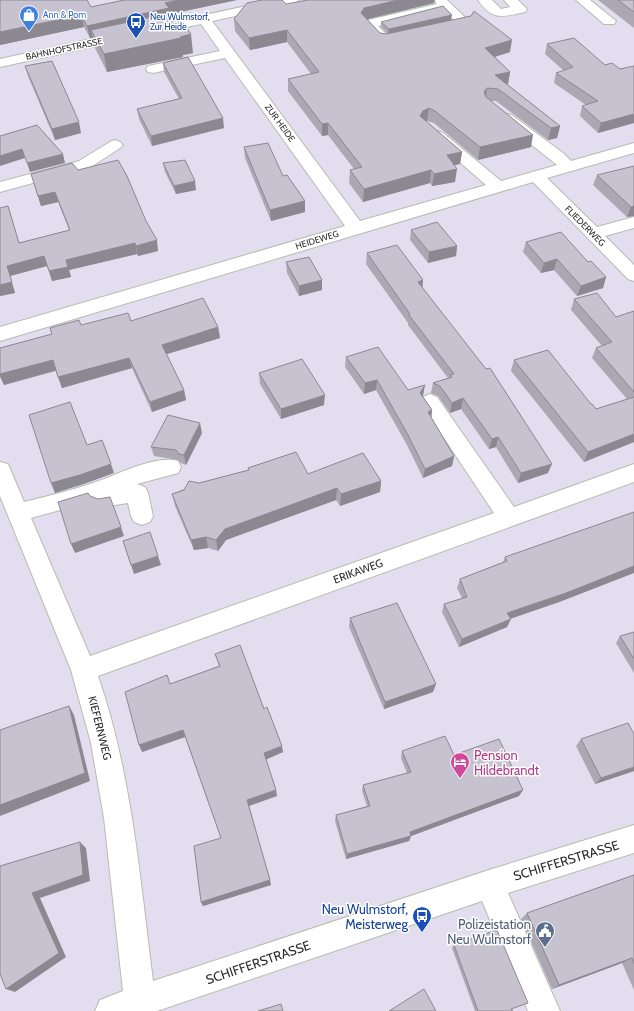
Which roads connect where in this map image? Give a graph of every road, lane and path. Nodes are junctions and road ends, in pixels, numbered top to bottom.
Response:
1 (292, 0) edge
2 (485, 0) edge
3 (510, 0) edge
4 (582, 0) edge
5 (443, 3) edge
6 (204, 19) junction
7 (609, 21) dead end
8 (428, 32) edge
9 (400, 38) edge
10 (229, 53) junction
11 (0, 63) edge
12 (153, 69) dead end
13 (497, 110) edge
14 (428, 127) edge
15 (115, 145) dead end
16 (634, 148) edge
17 (568, 167) junction
18 (536, 176) junction
19 (0, 187) edge
20 (498, 187) junction
21 (634, 222) edge
22 (356, 228) junction
23 (593, 234) junction
24 (632, 270) edge
25 (0, 334) edge
26 (430, 402) dead end
27 (170, 466) dead end
28 (0, 470) edge
29 (634, 473) edge
30 (142, 516) dead end
31 (19, 518) junction
32 (509, 518) junction
33 (83, 670) junction
34 (634, 839) edge
35 (489, 884) junction
36 (140, 1002) junction
37 (111, 1011) edge
38 (544, 1011) edge

1 - 6 street, BAHNHOFSTRASSE
2 - 3 street
4 - 7 street
5 - 8 street
5 - 9 street
6 - 10 street, ZUR HEIDE
6 - 11 street, BAHNHOFSTRASSE
10 - 12 street
10 - 22 street, ZUR HEIDE
13 - 17 street
14 - 20 street
15 - 19 street
16 - 17 street, HEIDEWEG
17 - 18 street, HEIDEWEG
18 - 20 street, HEIDEWEG
18 - 23 street, FLIEDERWEG
20 - 22 street, HEIDEWEG
21 - 23 street
22 - 25 street, HEIDEWEG
23 - 24 street, FLIEDERWEG
26 - 32 street
27 - 31 street
28 - 31 street, KIEFERNWEG
29 - 32 street, ERIKAWEG
30 - 31 street
31 - 33 street, KIEFERNWEG
32 - 33 street, ERIKAWEG
33 - 36 street, KIEFERNWEG
34 - 35 street, SCHIFFERSTRASSE
35 - 36 street, SCHIFFERSTRASSE
35 - 38 street
36 - 37 street, SCHIFFERSTRASSE

